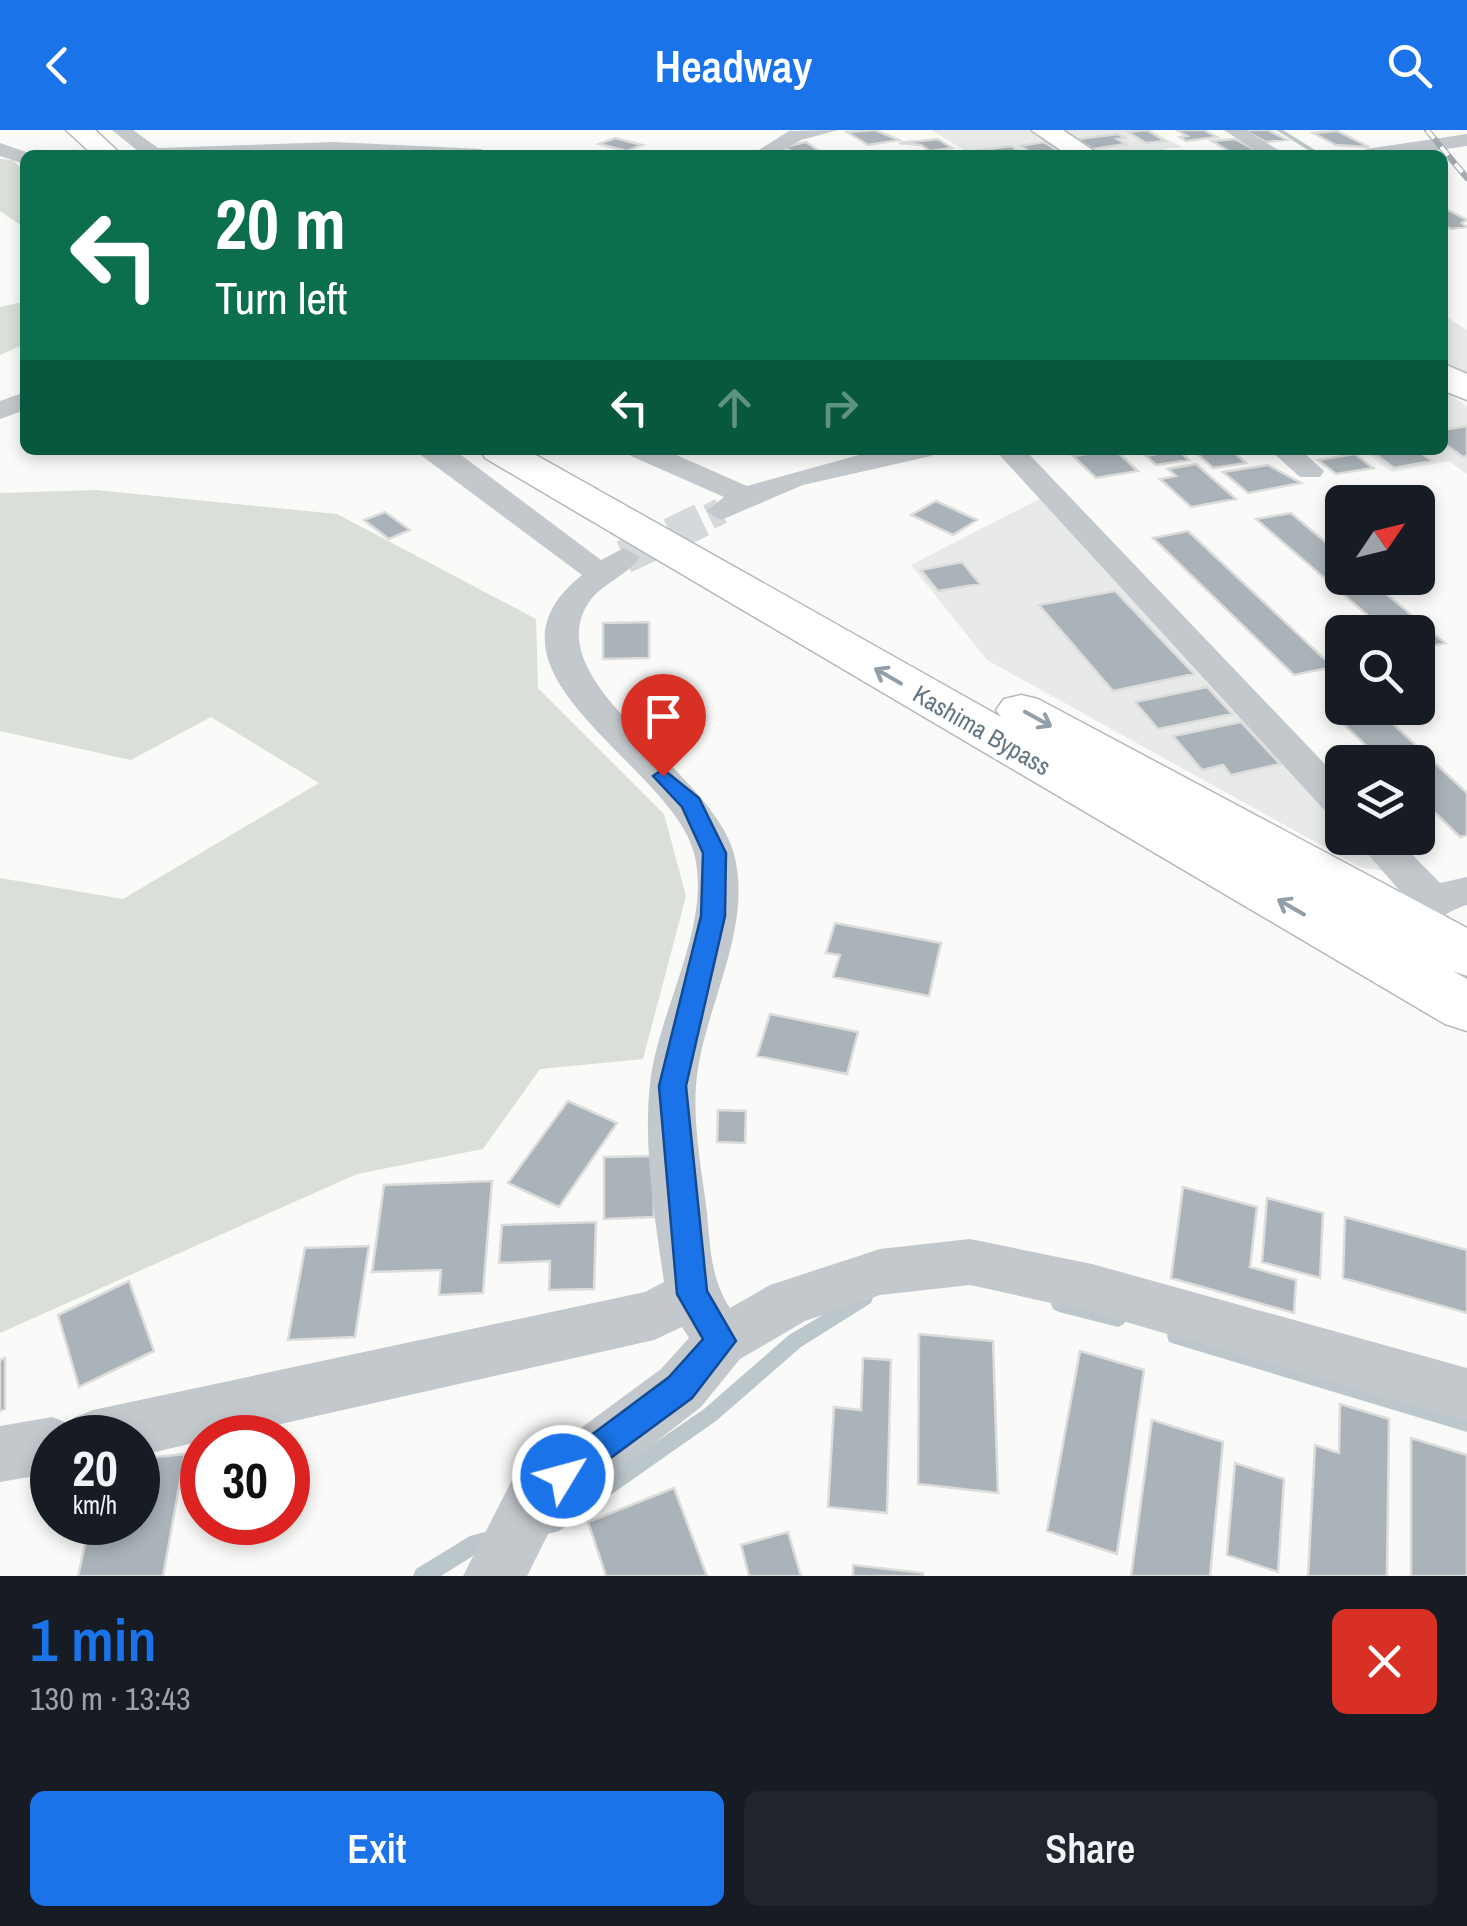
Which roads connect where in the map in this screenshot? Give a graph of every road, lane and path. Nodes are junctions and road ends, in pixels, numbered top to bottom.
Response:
1 (121, 130) edge
2 (829, 130) edge
3 (1044, 130) edge
4 (1234, 130) edge
5 (791, 133) edge
6 (1467, 140) edge
7 (147, 150) edge
8 (283, 150) edge
9 (376, 150) edge
10 (767, 150) edge
11 (1078, 150) edge
12 (1268, 150) edge
13 (1400, 150) edge
14 (440, 455) edge
15 (508, 455) edge
16 (566, 455) edge
17 (650, 455) edge
18 (895, 455) edge
19 (1013, 455) edge
20 (1290, 455) edge
21 (1310, 470) dead end
22 (1325, 787) edge
23 (1389, 855) edge
24 (1435, 904) edge
25 (1364, 949) junction
26 (1467, 954) edge
27 (1467, 1008) edge
28 (692, 1294) junction
29 (721, 1341) junction
30 (1467, 1395) edge
31 (160, 1423) edge
32 (30, 1449) edge
33 (0, 1454) edge
34 (501, 1566) edge

1 - 7 street
2 - 5 street
3 - 11 highway
4 - 12 street
5 - 10 street
6 - 13 street
8 - 9 street
14 - 28 street
25 -> 15 highway, Kashima Bypass
16 -> 24 highway, Kashima Bypass
17 - 18 street
19 - 22 street
20 - 21 street
23 - 24 street
24 - 25 street
24 - 26 highway, Kashima Bypass
25 - 27 highway, Kashima Bypass
28 - 29 street
28 - 31 street
29 - 30 street
29 - 34 street
32 - 33 street

